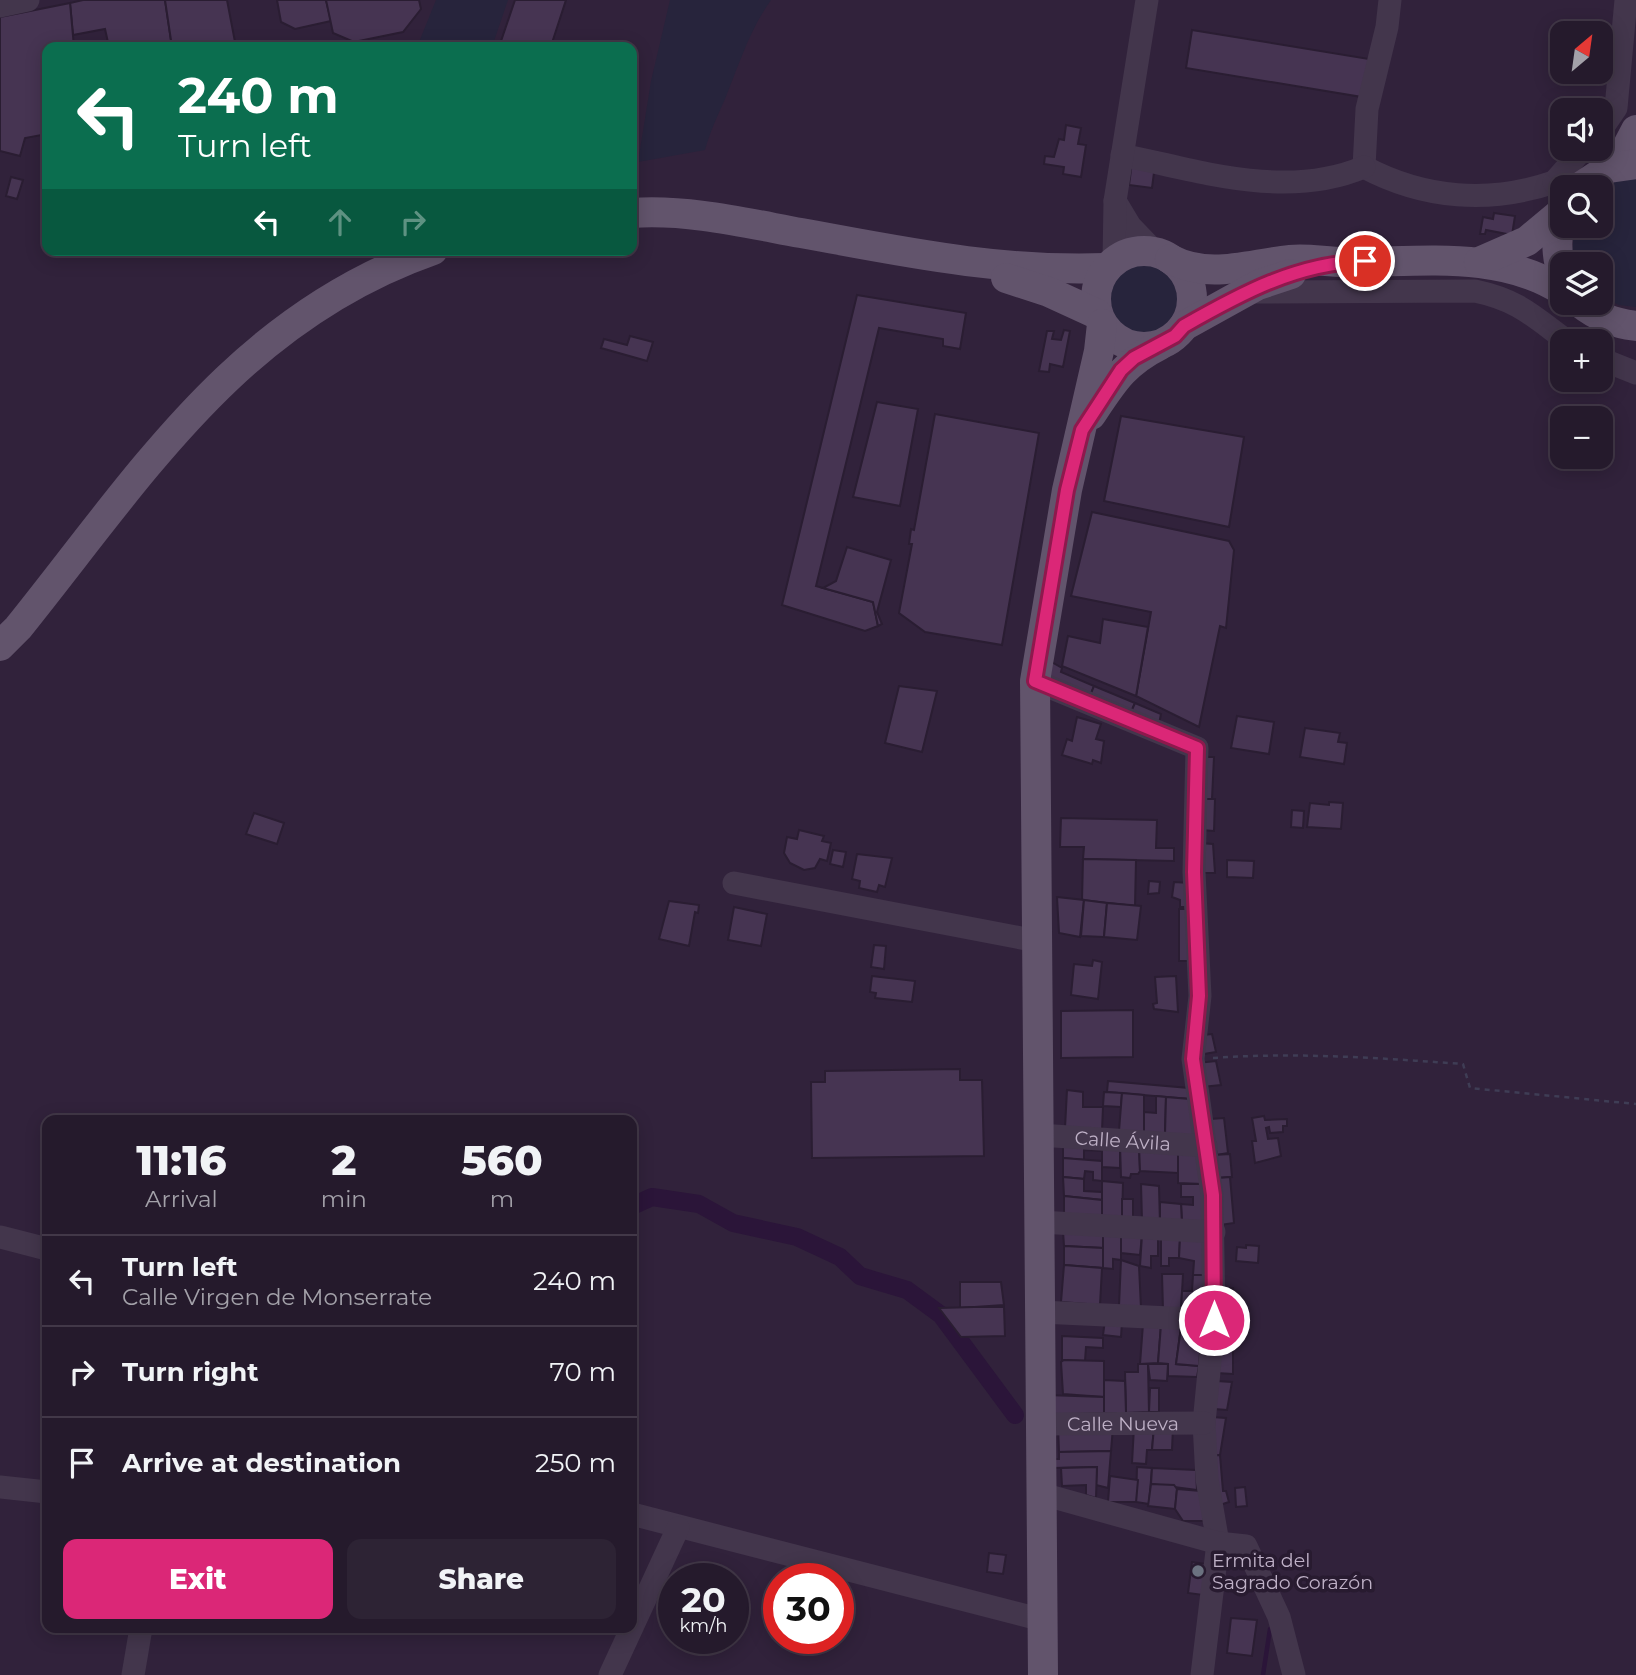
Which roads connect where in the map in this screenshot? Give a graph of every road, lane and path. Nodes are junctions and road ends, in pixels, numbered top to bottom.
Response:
1 (28, 0) edge
2 (1147, 0) edge
3 (1390, 0) edge
4 (1626, 0) edge
5 (0, 6) edge
6 (1613, 112) edge
7 (1636, 130) edge
8 (1122, 155) junction
9 (1623, 166) edge
10 (1364, 167) junction
11 (1596, 175) edge
12 (1550, 188) edge
13 (1115, 201) junction
14 (637, 213) edge
15 (1550, 222) edge
16 (1163, 255) junction
17 (417, 256) edge
18 (959, 262) junction
19 (1343, 262) junction
20 (1479, 262) junction
21 (1110, 264) junction
22 (1550, 284) edge
23 (1245, 292) junction
24 (1596, 315) edge
25 (1100, 319) junction
26 (1636, 326) edge
27 (1551, 329) edge
28 (1174, 335) junction
29 (1613, 364) edge
30 (1636, 373) edge
31 (1082, 430) junction
32 (0, 646) edge
33 (1035, 681) junction
34 (734, 883) dead end
35 (1037, 941) junction
36 (1193, 1059) junction
37 (1636, 1104) edge
38 (1039, 1135) junction
39 (1206, 1146) junction
40 (1040, 1222) junction
41 (1214, 1232) junction
42 (0, 1237) edge
43 (42, 1248) edge
44 (1040, 1312) junction
45 (1214, 1320) junction
46 (1205, 1423) junction
47 (1041, 1424) junction
48 (0, 1487) edge
49 (42, 1491) edge
50 (1042, 1494) junction
51 (637, 1516) edge
52 (678, 1528) junction
53 (1218, 1543) junction
54 (637, 1617) edge
55 (1043, 1619) junction
56 (140, 1633) edge
57 (629, 1633) edge
58 (133, 1675) edge
59 (610, 1675) edge
60 (1043, 1675) edge
61 (1202, 1675) edge
62 (1294, 1675) edge

1 - 5 street
2 - 8 street
3 - 10 street
4 - 6 street
7 - 9 main road
8 - 10 street
8 - 13 street
9 - 11 main road
10 - 12 street
13 - 16 street
13 - 21 street
14 - 18 main road
15 - 20 main road
16 - 19 main road
16 - 21 main road
16 - 28 main road
17 - 32 main road
18 - 21 main road
18 - 25 main road
19 - 20 main road
19 - 23 main road
20 - 22 main road
21 - 25 main road
23 - 27 street
23 - 28 main road
24 - 26 main road
25 - 28 main road
25 - 31 main road
28 - 31 main road
29 - 30 street
31 - 33 main road
33 - 35 main road
33 - 36 street
34 - 35 street
35 - 38 main road
36 - 37 path
36 - 39 street
38 - 39 street, Calle Ávila
38 - 40 main road
39 - 41 street
40 - 41 street
40 - 44 main road
41 - 45 street
42 - 43 street
44 - 45 street
44 - 47 main road
45 - 46 street
46 - 47 street, Calle Nueva
46 - 53 street
47 - 50 main road
48 - 49 street
50 - 53 street
50 - 55 main road
51 - 52 street
52 - 54 street
52 - 55 street
53 - 61 street
53 - 62 street
55 - 60 main road
56 - 58 street
57 - 59 street

